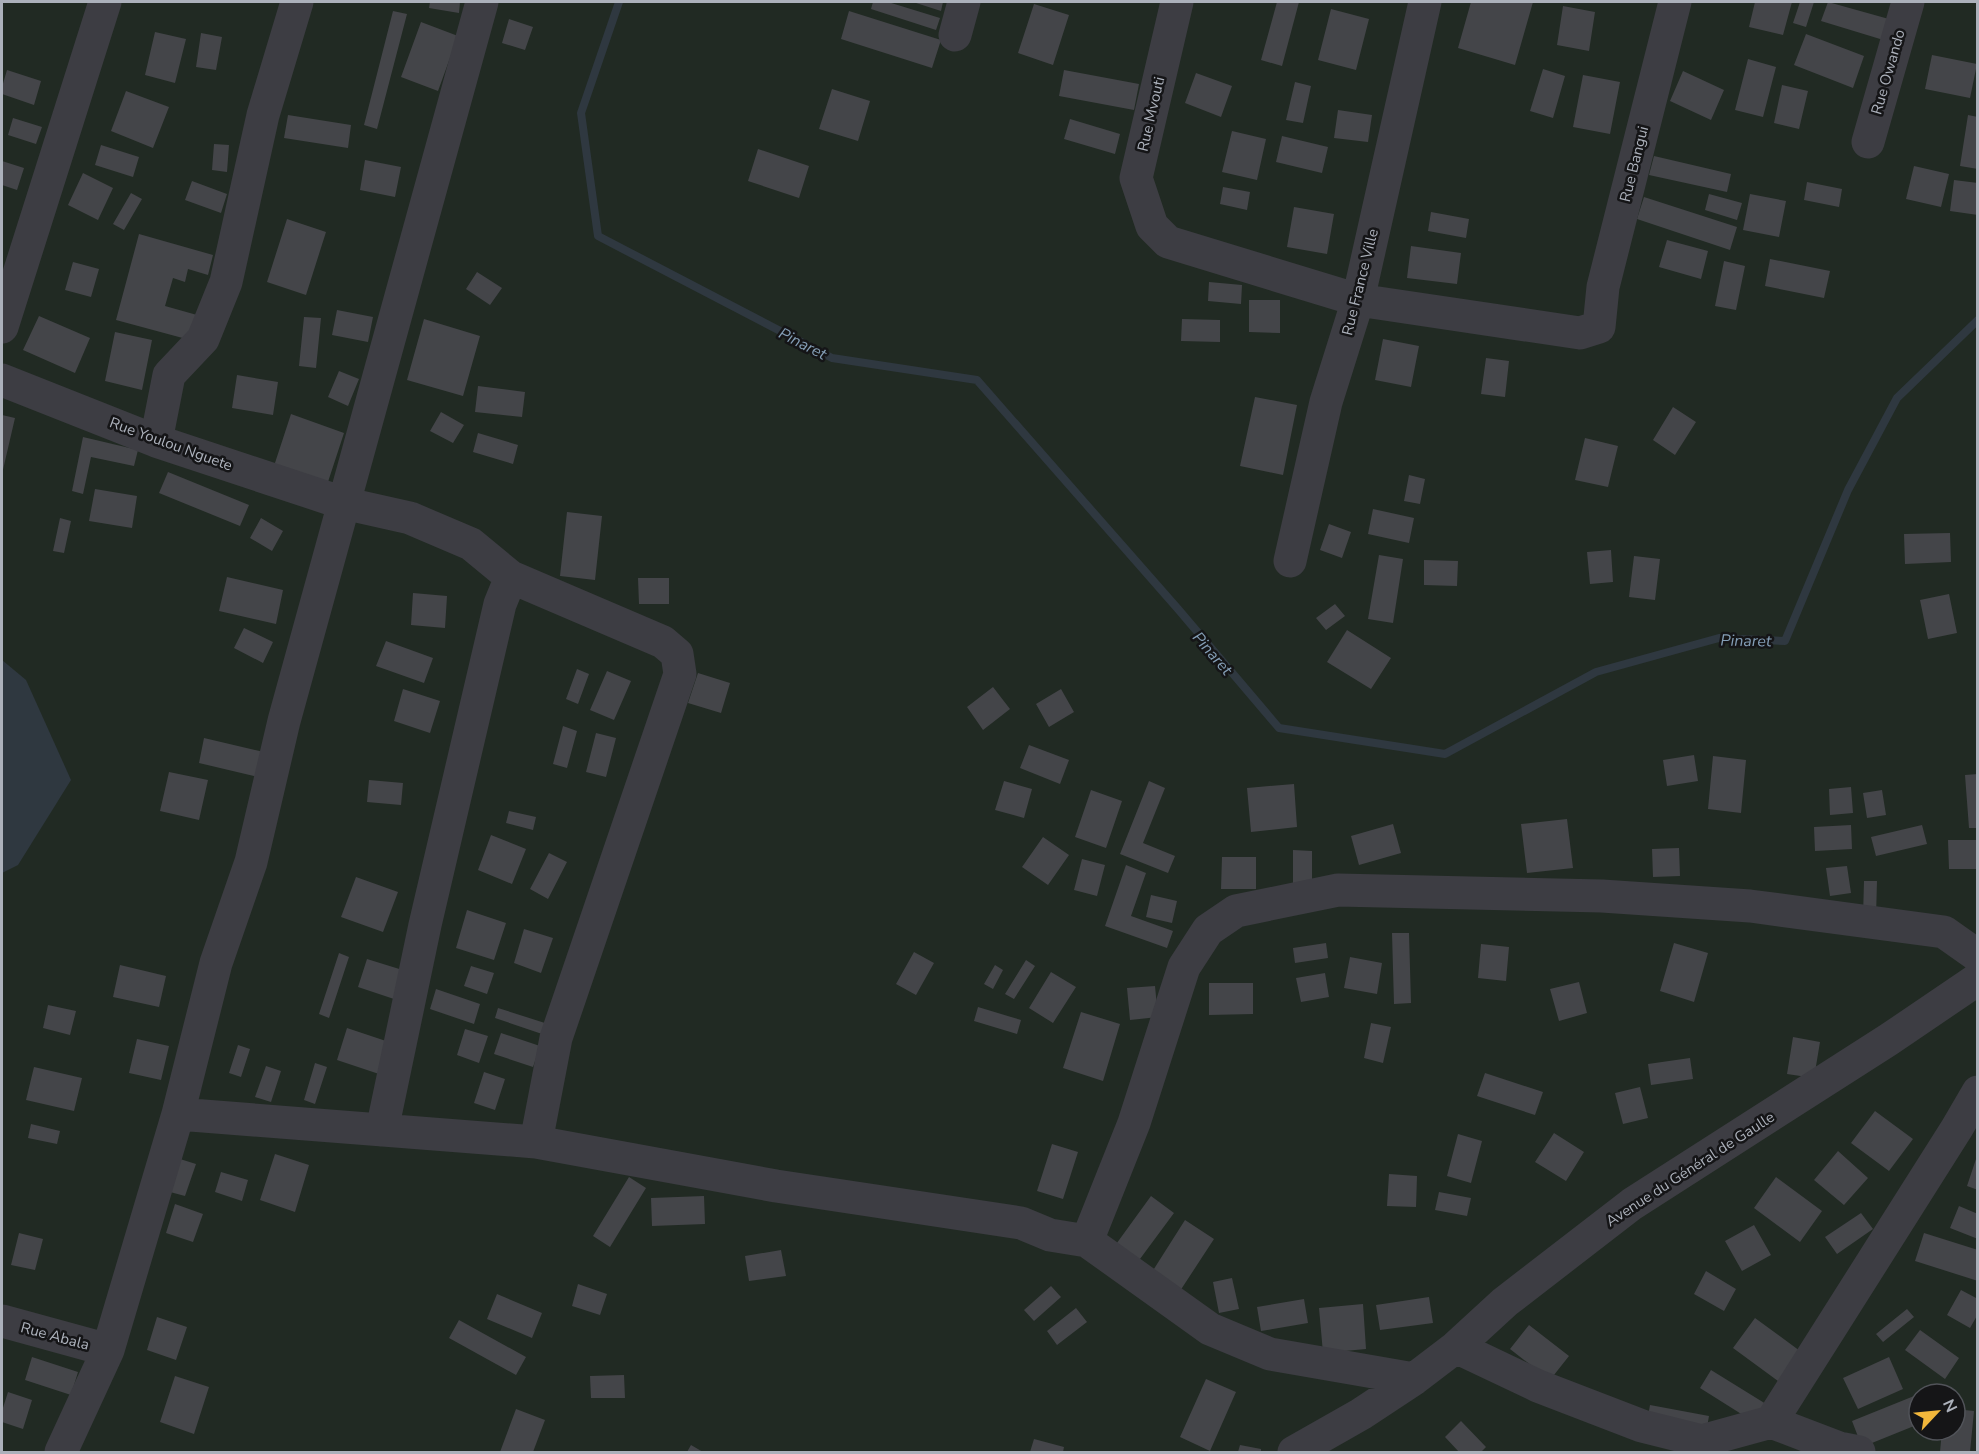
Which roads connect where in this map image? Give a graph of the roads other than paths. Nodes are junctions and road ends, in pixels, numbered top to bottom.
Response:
1 (105, 2) edge
2 (297, 2) edge
3 (482, 2) edge
4 (964, 2) edge
5 (1177, 2) edge
6 (1425, 2) edge
7 (1675, 2) edge
8 (1908, 2) edge
9 (955, 35) dead end
10 (1868, 142) dead end
11 (1358, 300) junction
12 (2, 327) edge
13 (2, 380) edge
14 (156, 441) junction
15 (344, 503) junction
16 (1290, 561) dead end
17 (511, 577) junction
18 (1977, 956) edge
19 (1977, 979) edge
20 (1977, 1092) edge
21 (178, 1114) junction
22 (382, 1130) junction
23 (536, 1142) junction
24 (1087, 1241) junction
25 (2, 1321) edge
26 (1456, 1347) junction
27 (108, 1350) junction
28 (1414, 1379) junction
29 (1771, 1422) junction
30 (61, 1452) edge
31 (1294, 1452) edge
32 (1859, 1452) edge

1 - 12 street
2 - 14 street
3 - 15 street
4 - 9 street
5 - 11 street, Rue Mvouti
6 - 11 street, Rue France Ville
7 - 11 street, Rue Bangui
8 - 10 street, Rue Owando
11 - 16 street, Rue France Ville
13 - 14 street, Rue Youlou Nguete
14 - 15 street, Rue Youlou Nguete
15 - 17 street, Rue Youlou Nguete
15 - 21 street
17 - 22 street
17 - 23 street, Rue Youlou Nguete
18 - 24 street
19 - 26 street, Avenue du Général de Gaulle
20 - 29 street
21 - 22 street
21 - 27 street
22 - 23 street
23 - 24 street
24 - 28 street
25 - 27 street, Rue Abala
26 - 28 street, Avenue du Général de Gaulle
26 - 29 street
27 - 30 street
28 - 31 street, Avenue du Général de Gaulle
29 - 32 street

